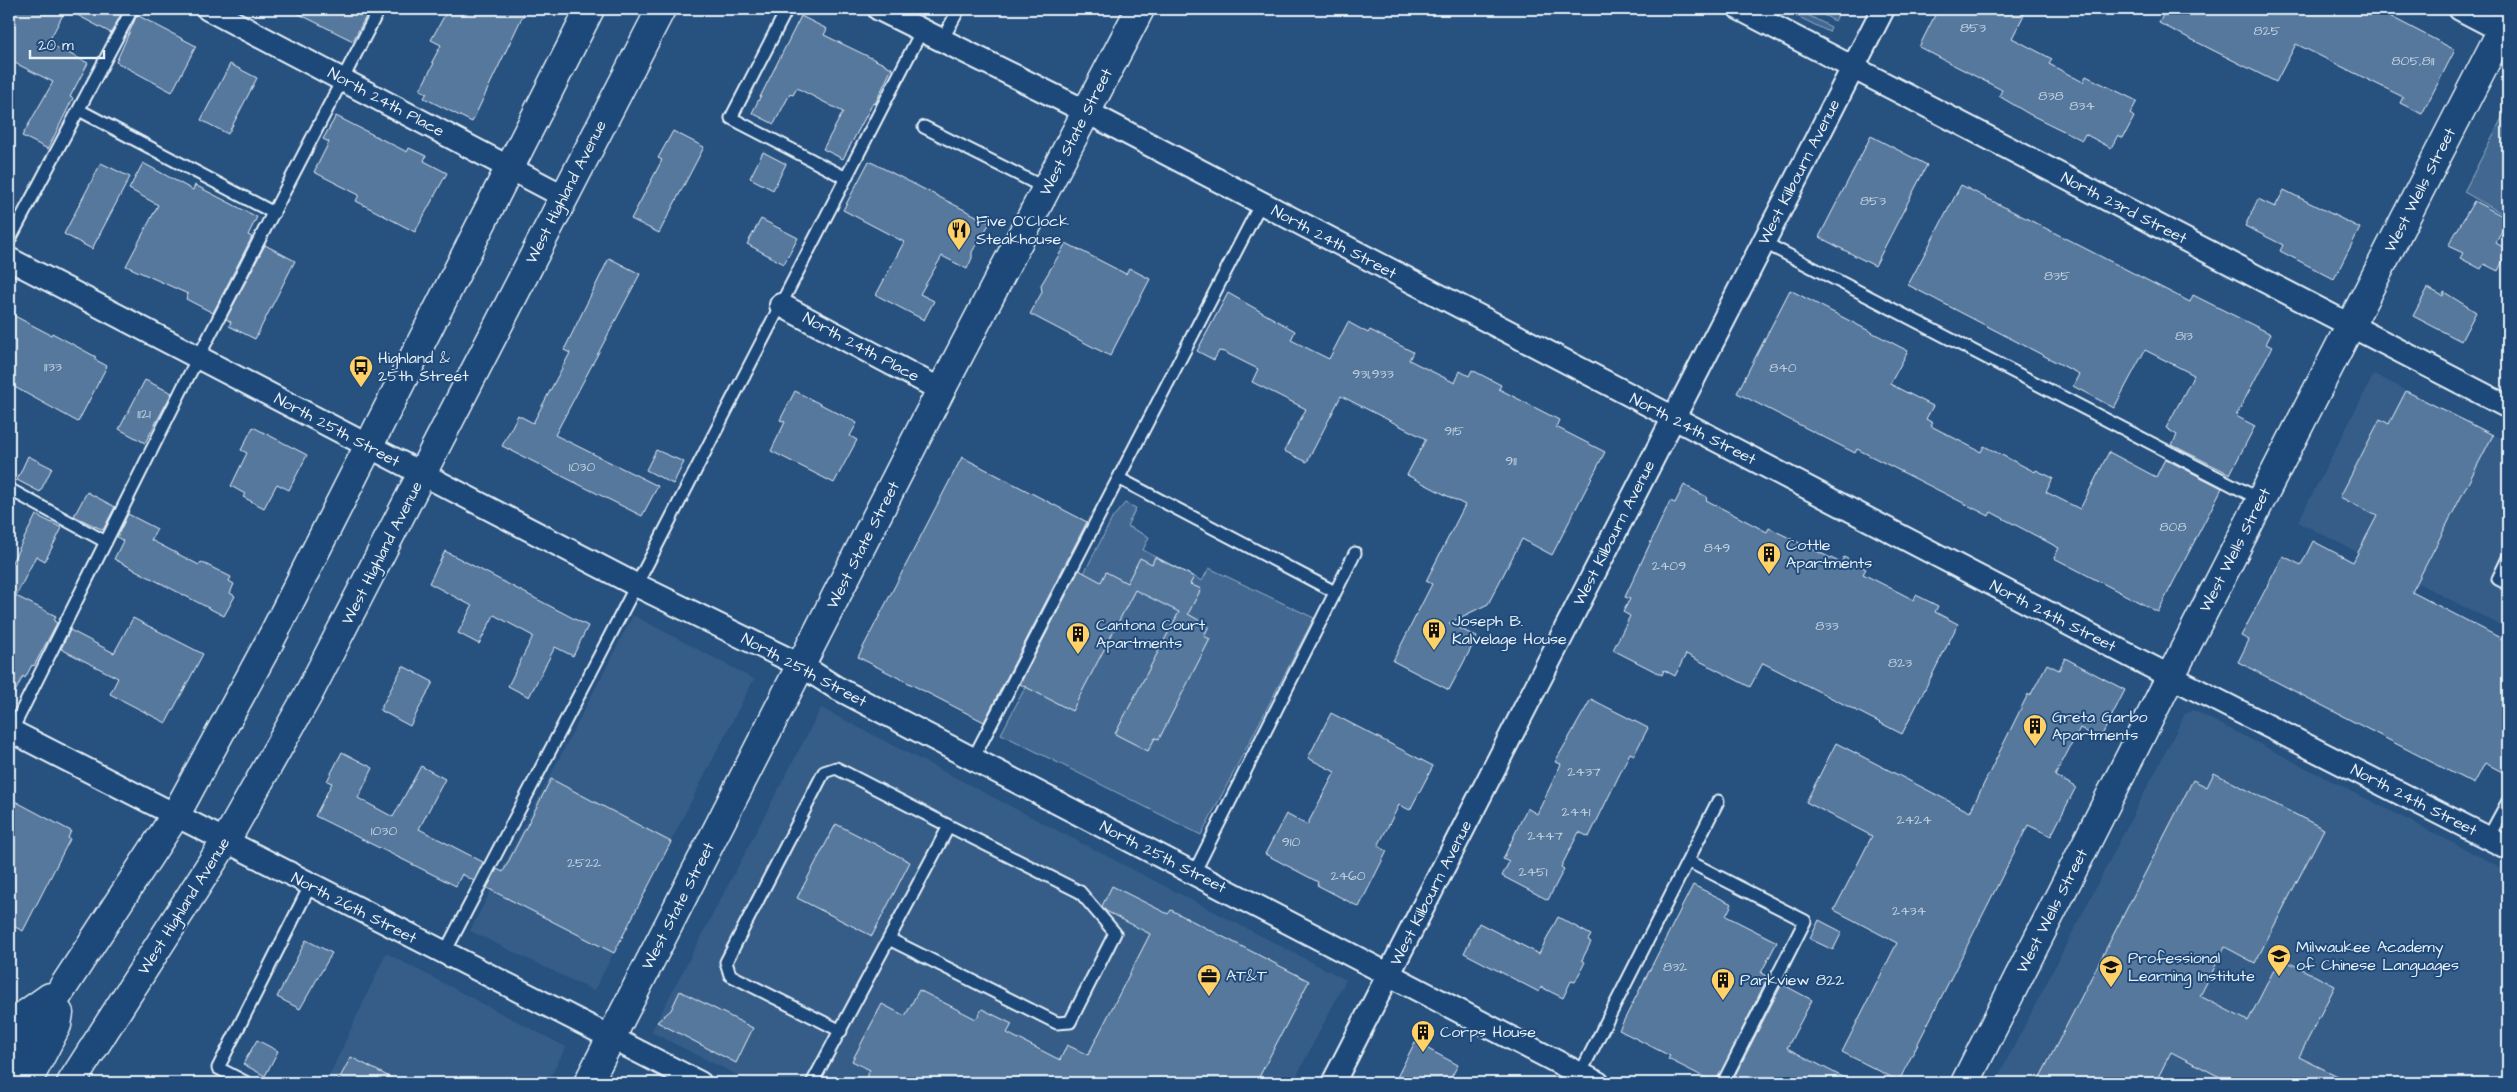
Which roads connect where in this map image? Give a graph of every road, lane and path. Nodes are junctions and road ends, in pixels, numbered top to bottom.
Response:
1 (132, 9) edge
2 (208, 9) edge
3 (379, 9) edge
4 (590, 9) edge
5 (661, 9) edge
6 (787, 9) edge
7 (880, 9) edge
8 (959, 9) edge
9 (1140, 9) edge
10 (1740, 9) edge
11 (1883, 9) edge
12 (2460, 9) edge
13 (2506, 27) edge
14 (922, 30) junction
15 (942, 40) junction
16 (1853, 68) junction
17 (344, 80) junction
18 (78, 110) junction
19 (1087, 112) junction
20 (924, 127) dead end
21 (509, 168) junction
22 (846, 178) junction
23 (1047, 189) junction
24 (563, 196) junction
25 (1261, 203) junction
26 (274, 213) junction
27 (9, 241) edge
28 (1763, 242) junction
29 (9, 259) edge
30 (781, 305) junction
31 (2350, 325) junction
32 (198, 358) junction
33 (941, 390) junction
34 (2508, 407) edge
35 (1672, 418) junction
36 (368, 446) junction
37 (422, 474) junction
38 (1120, 479) junction
39 (9, 490) edge
40 (2261, 500) junction
41 (106, 542) junction
42 (1355, 553) dead end
43 (2508, 558) edge
44 (2508, 584) edge
45 (636, 585) junction
46 (1335, 592) junction
47 (802, 666) junction
48 (2170, 676) junction
49 (10, 732) edge
50 (973, 759) junction
51 (1718, 801) dead end
52 (2508, 801) edge
53 (175, 816) junction
54 (948, 826) junction
55 (2488, 838) junction
56 (225, 842) junction
57 (2508, 848) edge
58 (1688, 861) junction
59 (1194, 874) junction
60 (310, 886) junction
61 (889, 940) junction
62 (444, 954) junction
63 (1389, 974) junction
64 (63, 988) junction
65 (9, 1026) edge
66 (840, 1031) junction
67 (612, 1036) junction
68 (9, 1070) edge
69 (1589, 1079) edge
70 (72, 1082) edge
71 (27, 1083) edge
72 (247, 1083) edge
73 (588, 1083) edge
74 (700, 1083) edge
75 (812, 1083) edge
76 (1333, 1083) edge
77 (1723, 1083) edge
78 (1965, 1083) edge

1 - 18 lane
2 - 17 street, North 24th Place
3 - 17 lane
4 - 21 main road
5 - 24 main road, West Highland Avenue
6 - 22 lane
7 - 14 street, North 24th Street
8 - 15 lane
9 - 19 main road, West State Street
10 - 16 street, North 23rd Street
11 - 16 street, West Kilbourn Avenue
12 - 13 street
13 - 31 main road, West Wells Street
14 - 15 street, North 24th Street
14 - 22 lane
15 - 19 street, North 24th Street
16 - 28 street, West Kilbourn Avenue
16 - 31 street, North 23rd Street
17 - 21 street, North 24th Place
17 - 26 lane
18 - 26 lane
18 - 27 lane
19 - 23 main road, West State Street
19 - 25 street, North 24th Street
20 - 23 lane
21 - 24 street, North 24th Place
21 - 36 main road
22 - 30 lane
23 - 33 main road, West State Street
24 - 37 main road, West Highland Avenue
25 - 35 street, North 24th Street
25 - 38 lane
26 - 32 lane
28 - 35 street, West Kilbourn Avenue
28 - 40 lane
29 - 32 street, North 25th Street
30 - 33 street, North 24th Place
30 - 45 lane
31 - 34 street, North 23rd Street
31 - 40 main road, West Wells Street
32 - 36 street, North 25th Street
32 - 41 lane
33 - 47 main road, West State Street
35 - 48 street, North 24th Street
35 - 63 street, West Kilbourn Avenue
36 - 37 street, North 25th Street
36 - 53 main road
37 - 45 street, North 25th Street
37 - 56 main road, West Highland Avenue
38 - 46 lane
38 - 50 lane
39 - 41 lane
40 - 48 main road, West Wells Street
41 - 49 lane
42 - 46 lane
43 - 44 lane
45 - 47 street, North 25th Street
45 - 62 lane
46 - 59 lane
47 - 50 street, North 25th Street
47 - 67 main road, West State Street
48 - 55 street, North 24th Street
48 - 78 main road, West Wells Street
49 - 53 street, North 26th Street
50 - 59 street, North 25th Street
51 - 58 lane
52 - 55 lane
53 - 56 street, North 26th Street
53 - 64 main road
54 - 61 lane
54 - 61 lane
54 - 66 lane
55 - 57 street, North 24th Street
56 - 60 street, North 26th Street
56 - 70 main road, West Highland Avenue
58 - 69 lane
58 - 77 lane
59 - 63 street, North 25th Street
60 - 62 street, North 26th Street
60 - 72 lane
61 - 66 lane
62 - 67 street, North 26th Street
63 - 69 street, North 25th Street
63 - 76 street, West Kilbourn Avenue
64 - 65 main road
64 - 68 main road
64 - 71 main road
66 - 75 lane
67 - 73 main road, West State Street
67 - 74 street, North 26th Street

